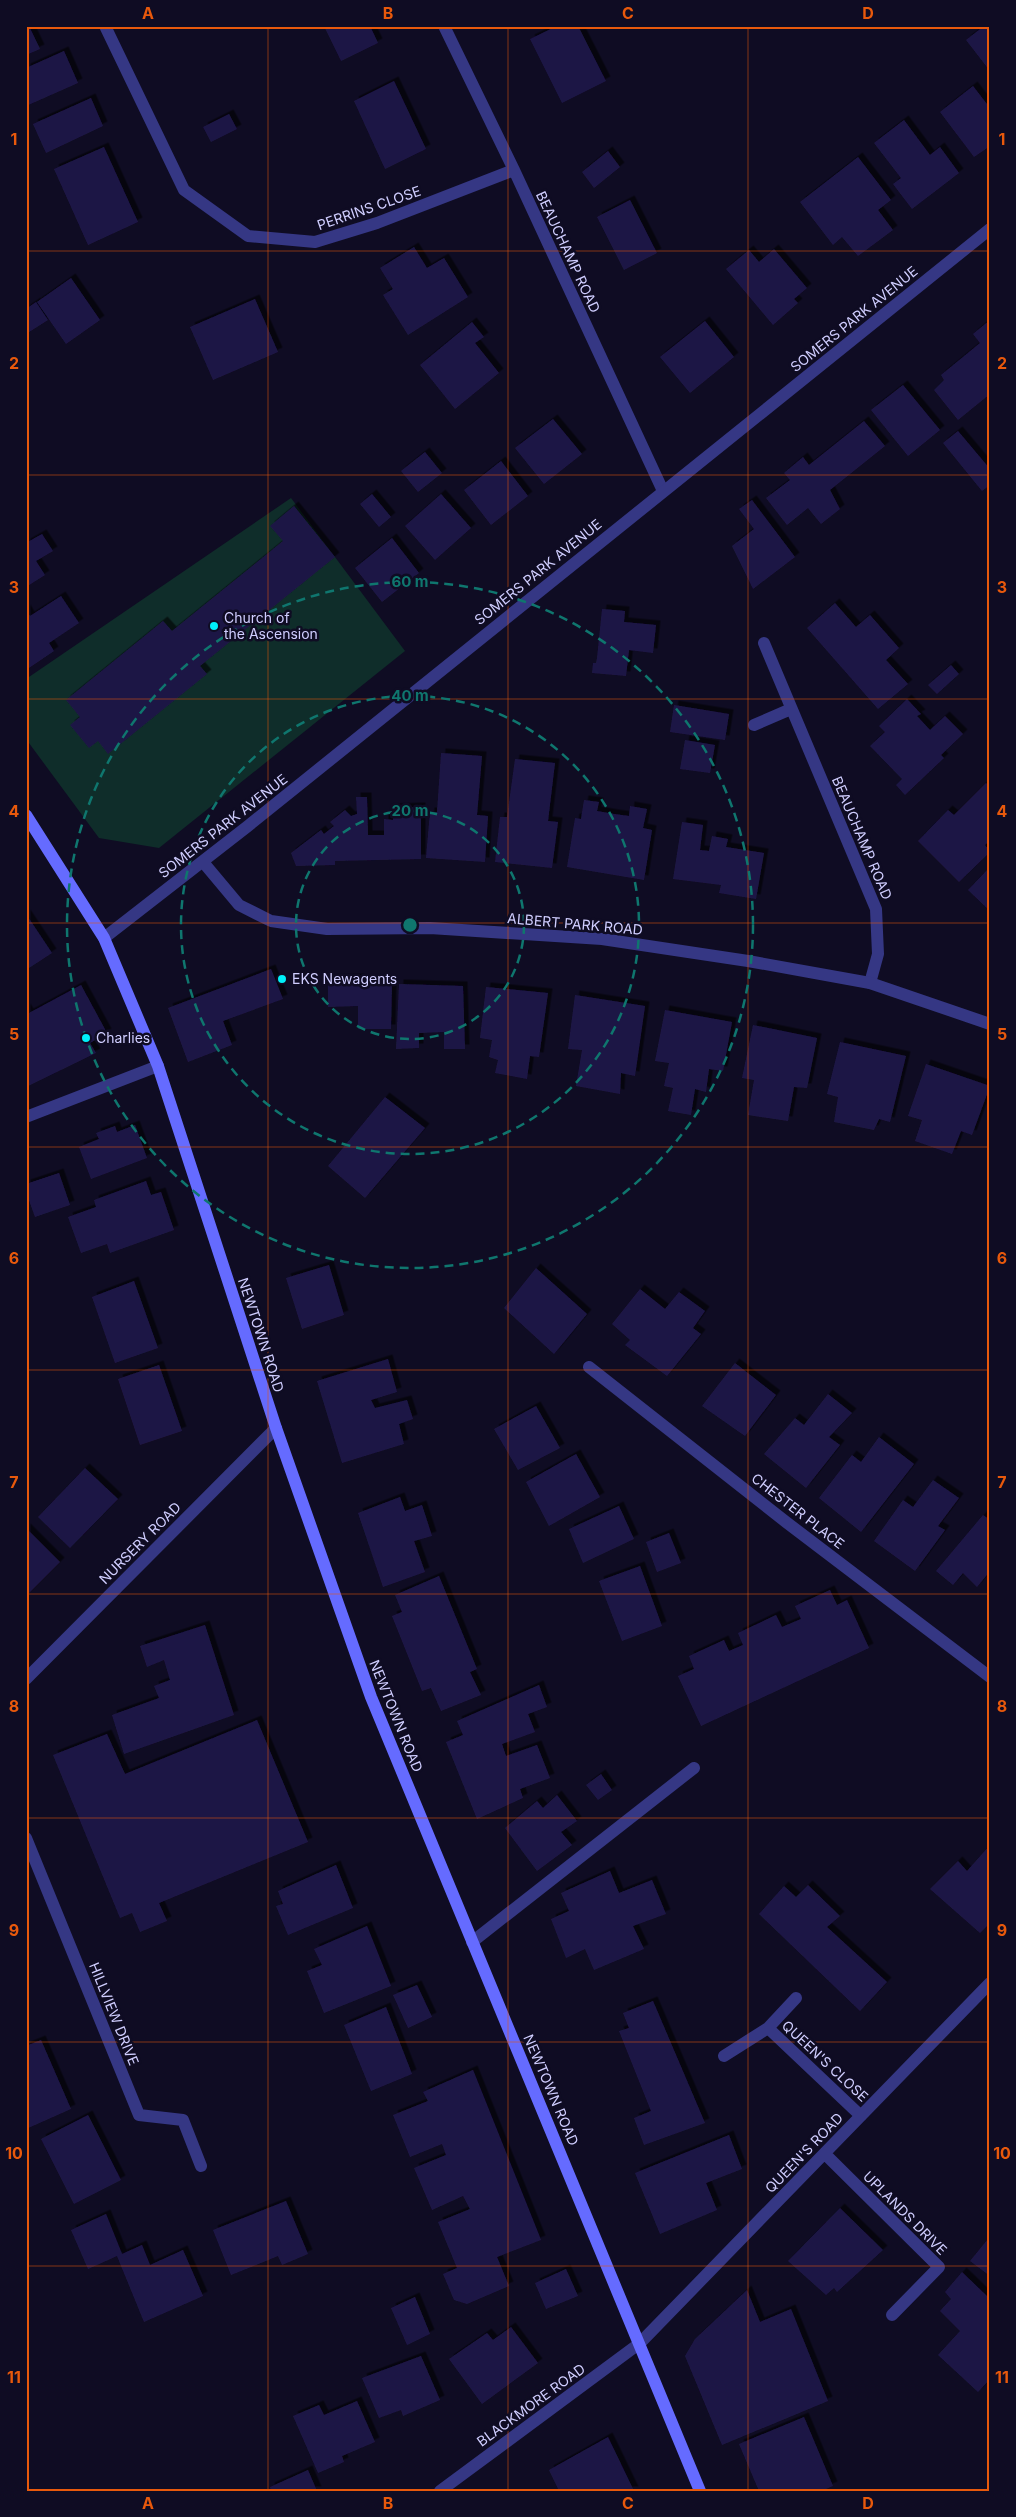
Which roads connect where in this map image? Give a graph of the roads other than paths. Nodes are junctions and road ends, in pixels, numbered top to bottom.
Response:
1 (104, 26) edge
2 (444, 26) edge
3 (514, 170) junction
4 (990, 229) edge
5 (663, 491) junction
6 (764, 643) dead end
7 (791, 709) junction
8 (754, 726) dead end
9 (26, 815) edge
10 (203, 862) junction
11 (104, 938) junction
12 (870, 984) junction
13 (990, 1024) edge
14 (158, 1066) junction
15 (26, 1117) edge
16 (589, 1367) dead end
17 (276, 1428) junction
18 (990, 1677) edge
19 (26, 1679) edge
20 (694, 1768) dead end
21 (26, 1838) edge
22 (472, 1942) junction
23 (990, 1983) edge
24 (796, 1998) dead end
25 (768, 2028) junction
26 (724, 2056) dead end
27 (861, 2116) junction
28 (825, 2154) junction
29 (201, 2166) dead end
30 (892, 2315) dead end
31 (640, 2343) junction
32 (440, 2491) edge
33 (700, 2491) edge

1 - 3 street, PERRINS CLOSE
2 - 3 street, BEAUCHAMP ROAD
3 - 5 street, BEAUCHAMP ROAD
4 - 5 street, SOMERS PARK AVENUE
5 - 10 street, SOMERS PARK AVENUE
6 - 7 street, BEAUCHAMP ROAD
7 - 8 street
7 - 12 street, BEAUCHAMP ROAD
9 - 11 main road, NEWTOWN ROAD
10 - 11 street, SOMERS PARK AVENUE
10 - 12 street, ALBERT PARK ROAD
11 - 14 main road, NEWTOWN ROAD
12 - 13 street, ALBERT PARK ROAD
14 - 15 street
14 - 17 main road, NEWTOWN ROAD
16 - 18 street, CHESTER PLACE
17 - 19 street, NURSERY ROAD
17 - 22 main road, NEWTOWN ROAD
20 - 22 street
21 - 29 street, HILLVIEW DRIVE
22 - 31 main road, NEWTOWN ROAD
23 - 27 street, QUEEN'S ROAD
24 - 25 street, QUEEN'S CLOSE
25 - 26 street, QUEEN'S CLOSE
25 - 27 street, QUEEN'S CLOSE
27 - 28 street, QUEEN'S ROAD
28 - 30 street, UPLANDS DRIVE
28 - 31 street, QUEEN'S ROAD
31 - 32 street, BLACKMORE ROAD
31 - 33 main road, NEWTOWN ROAD

